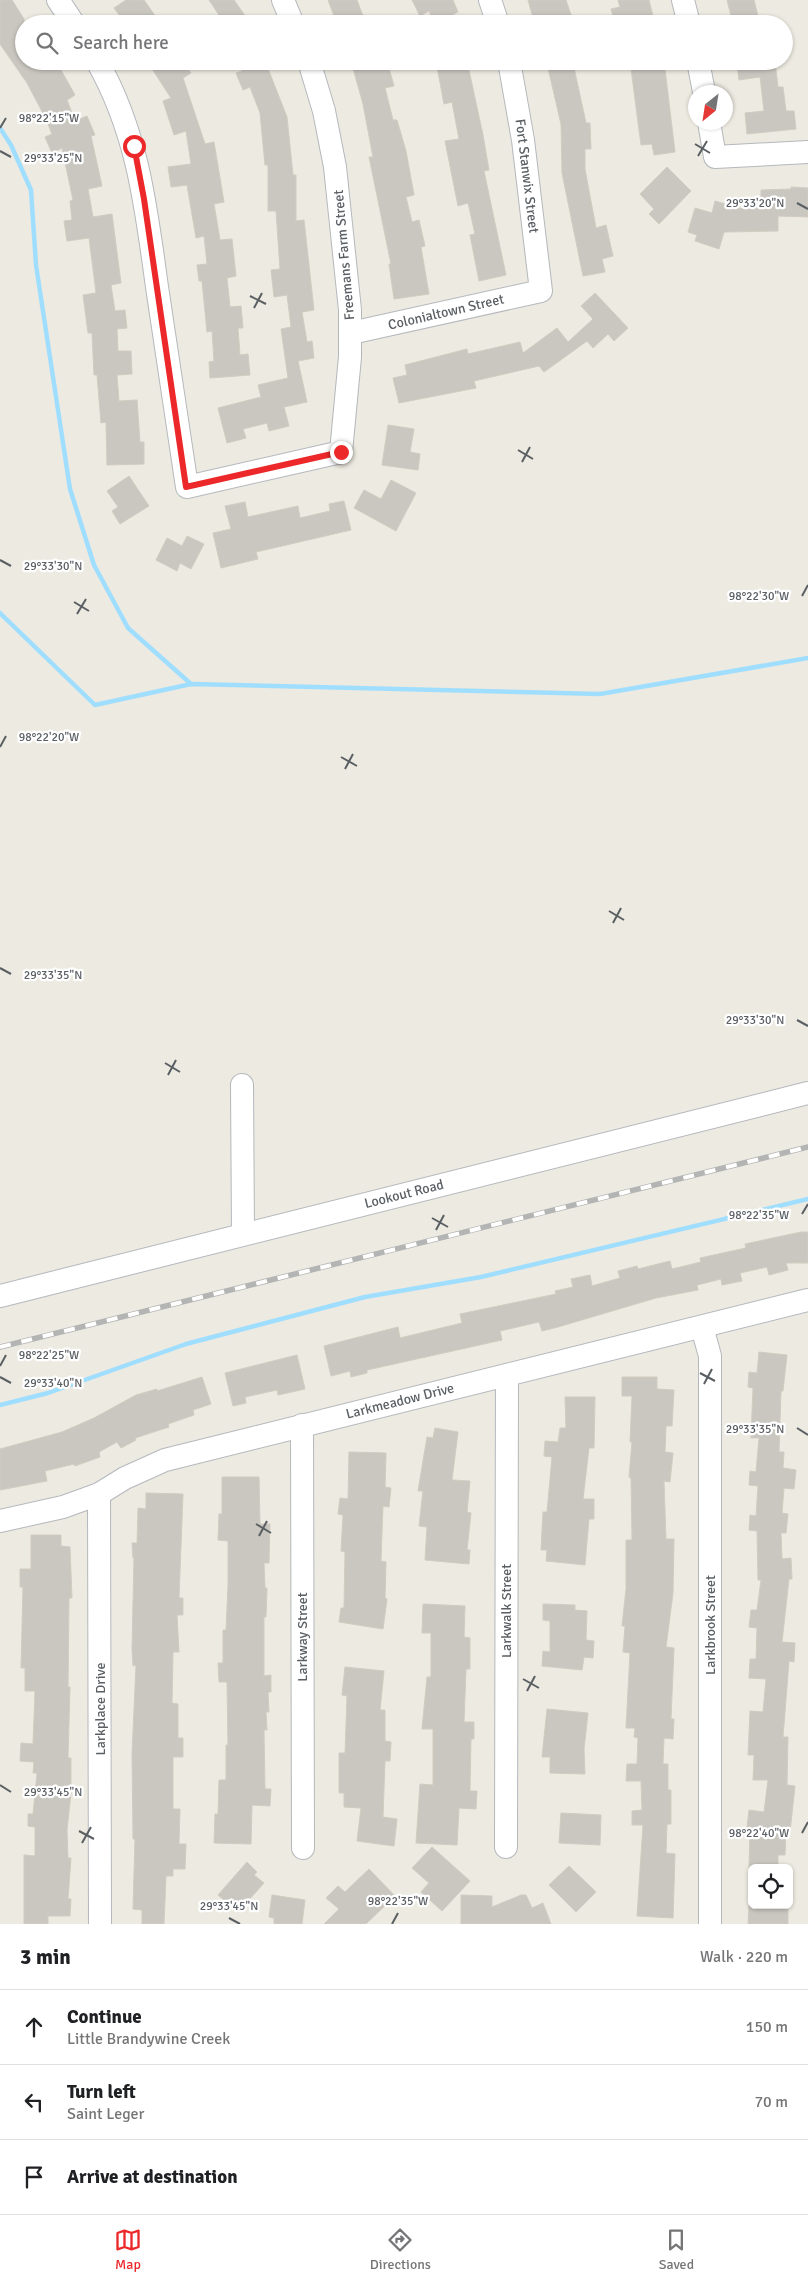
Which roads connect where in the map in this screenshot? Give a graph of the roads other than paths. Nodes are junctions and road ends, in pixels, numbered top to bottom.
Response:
1 (58, 0) edge
2 (283, 0) edge
3 (490, 0) edge
4 (683, 0) edge
5 (68, 15) edge
6 (290, 15) edge
7 (495, 15) edge
8 (687, 15) edge
9 (102, 70) edge
10 (312, 70) edge
11 (511, 70) edge
12 (700, 70) edge
13 (703, 85) edge
14 (710, 130) edge
15 (808, 152) edge
16 (541, 291) joint
17 (351, 333) junction
18 (242, 1085) dead end
19 (808, 1093) edge
20 (243, 1234) junction
21 (0, 1296) edge
22 (808, 1300) edge
23 (702, 1327) junction
24 (507, 1375) junction
25 (302, 1425) junction
26 (99, 1494) junction
27 (0, 1522) edge
28 (506, 1847) dead end
29 (303, 1848) dead end
30 (100, 1924) edge
31 (710, 1924) edge

1 - 5 street
2 - 6 street
3 - 7 street
4 - 8 street
9 - 17 street, Freemans Farm Street
10 - 17 street, Freemans Farm Street
11 - 16 street, Fort Stanwix Street
12 - 13 street
14 - 15 street
16 - 17 street, Colonialtown Street
18 - 20 street
19 - 20 street, Lookout Road
20 - 21 street, Lookout Road
22 - 23 street, Larkmeadow Drive
23 - 24 street, Larkmeadow Drive
23 - 31 street, Larkbrook Street
24 - 25 street, Larkmeadow Drive
24 - 28 street, Larkwalk Street
25 - 26 street, Larkmeadow Drive
25 - 29 street, Larkway Street
26 - 27 street, Larkmeadow Drive
26 - 30 street, Larkplace Drive

